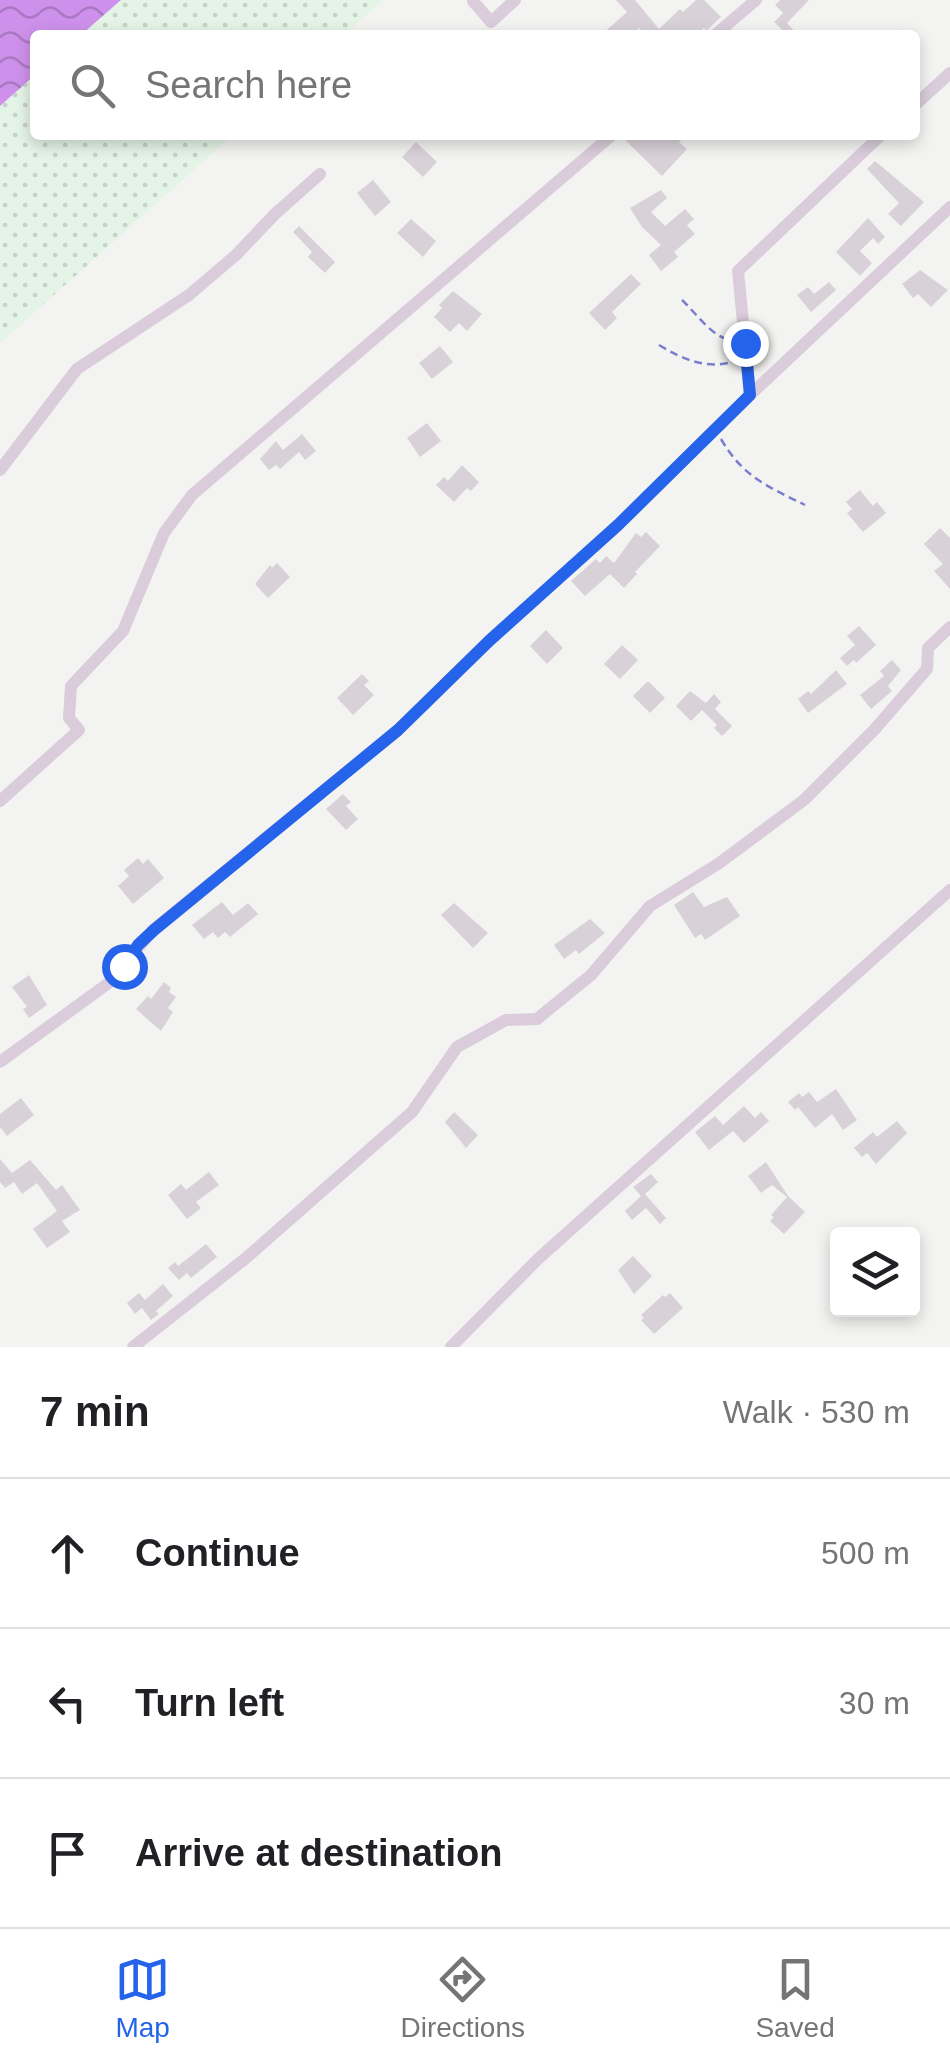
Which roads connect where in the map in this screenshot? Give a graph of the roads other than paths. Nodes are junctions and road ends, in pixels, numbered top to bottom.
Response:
1 (473, 0) edge
2 (515, 0) edge
3 (756, 0) edge
4 (720, 30) edge
5 (950, 73) edge
6 (920, 100) edge
7 (606, 140) edge
8 (876, 140) edge
9 (320, 174) dead end
10 (950, 207) edge
11 (750, 395) junction
12 (0, 470) edge
13 (950, 627) edge
14 (0, 801) edge
15 (950, 890) edge
16 (0, 1062) edge
17 (133, 1347) edge
18 (451, 1347) edge

1 - 2 street
3 - 4 street
5 - 6 street
7 - 14 street
8 - 11 street
9 - 12 street
10 - 11 street
11 - 16 street
13 - 17 street
15 - 18 street

